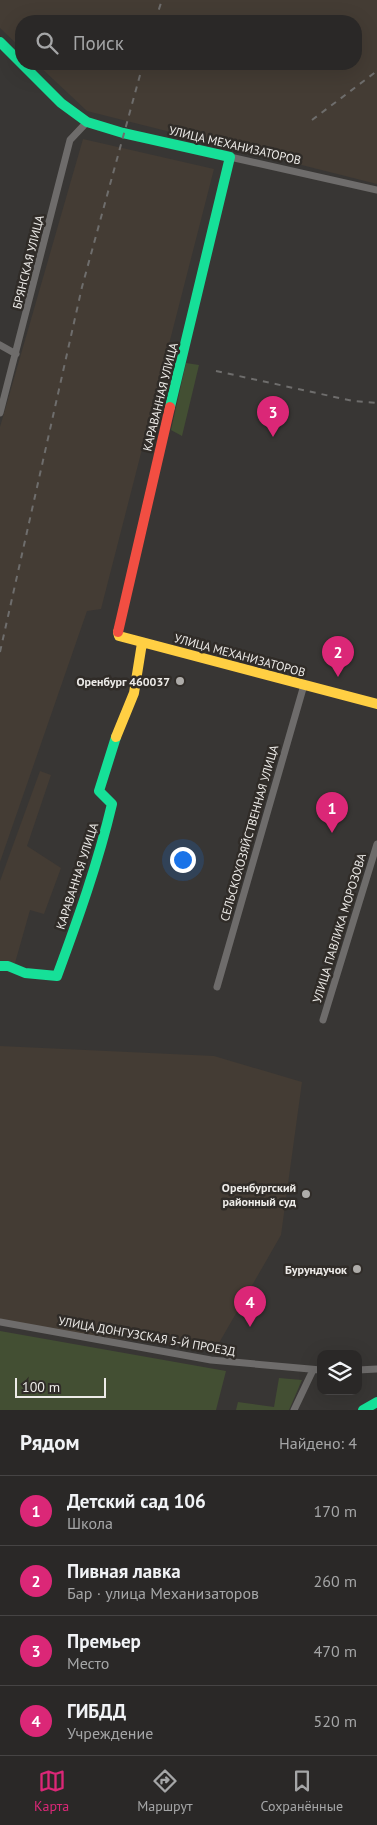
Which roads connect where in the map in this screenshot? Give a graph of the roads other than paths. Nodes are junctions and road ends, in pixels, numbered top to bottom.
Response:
1 (0, 42) edge
2 (15, 57) edge
3 (28, 70) edge
4 (88, 122) junction
5 (230, 157) junction
6 (377, 190) edge
7 (0, 346) edge
8 (16, 354) junction
9 (0, 413) edge
10 (126, 639) joint
11 (142, 643) junction
12 (304, 685) junction
13 (377, 704) edge
14 (377, 844) edge
15 (0, 966) edge
16 (217, 987) dead end
17 (322, 1020) dead end
18 (0, 1322) edge
19 (377, 1369) edge
20 (317, 1370) edge
21 (362, 1370) edge
22 (377, 1402) edge
23 (294, 1410) edge
24 (362, 1410) edge

1 - 2 main road, УЛИЦА МЕХАНИЗАТОРОВ
3 - 4 main road, УЛИЦА МЕХАНИЗАТОРОВ
4 - 5 main road, УЛИЦА МЕХАНИЗАТОРОВ
4 - 8 street, БРЯНСКАЯ УЛИЦА
5 - 6 street, УЛИЦА МЕХАНИЗАТОРОВ
5 - 10 main road, КАРАВАННАЯ УЛИЦА
7 - 8 street
8 - 9 street, БРЯНСКАЯ УЛИЦА
10 - 11 main road, УЛИЦА МЕХАНИЗАТОРОВ
11 - 12 main road, УЛИЦА МЕХАНИЗАТОРОВ
11 - 15 main road, КАРАВАННАЯ УЛИЦА
12 - 13 main road, УЛИЦА МЕХАНИЗАТОРОВ
12 - 16 street, СЕЛЬСКОХОЗЯЙСТВЕННАЯ УЛИЦА
14 - 17 street, УЛИЦА ПАВЛИКА МОРОЗОВА
18 - 20 street, УЛИЦА ДОНГУЗСКАЯ 5-Й ПРОЕЗД
19 - 21 street
20 - 23 street
22 - 24 main road

